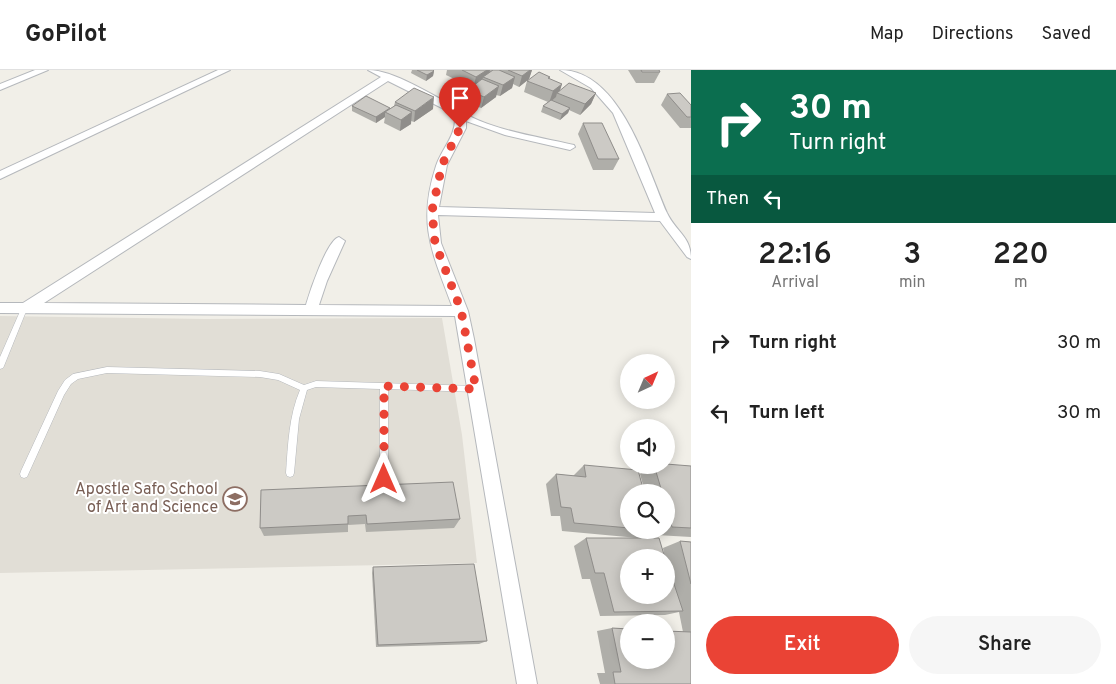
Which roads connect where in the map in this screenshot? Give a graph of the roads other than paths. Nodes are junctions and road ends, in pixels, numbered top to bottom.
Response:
1 (43, 70) edge
2 (225, 70) edge
3 (373, 70) edge
4 (564, 70) edge
5 (388, 77) junction
6 (0, 87) edge
7 (460, 116) junction
8 (570, 147) dead end
9 (0, 175) edge
10 (432, 211) junction
11 (663, 217) junction
12 (339, 240) dead end
13 (691, 254) edge
14 (0, 308) edge
15 (24, 309) junction
16 (311, 310) junction
17 (461, 310) junction
18 (0, 366) edge
19 (384, 386) junction
20 (304, 388) junction
21 (476, 389) junction
22 (290, 473) dead end
23 (24, 474) dead end
24 (384, 479) dead end
25 (527, 684) edge

1 - 6 street
2 - 9 street
3 - 5 street
4 - 11 street
5 - 7 street
5 - 15 street
7 - 8 street
7 - 10 street
10 - 11 street
10 - 17 street
11 - 13 street
12 - 16 street
14 - 15 street
15 - 16 street
15 - 18 lane
16 - 17 street
17 - 21 street
19 - 20 lane
19 - 21 lane
19 - 24 lane
20 - 22 lane
20 - 23 lane
21 - 25 street

